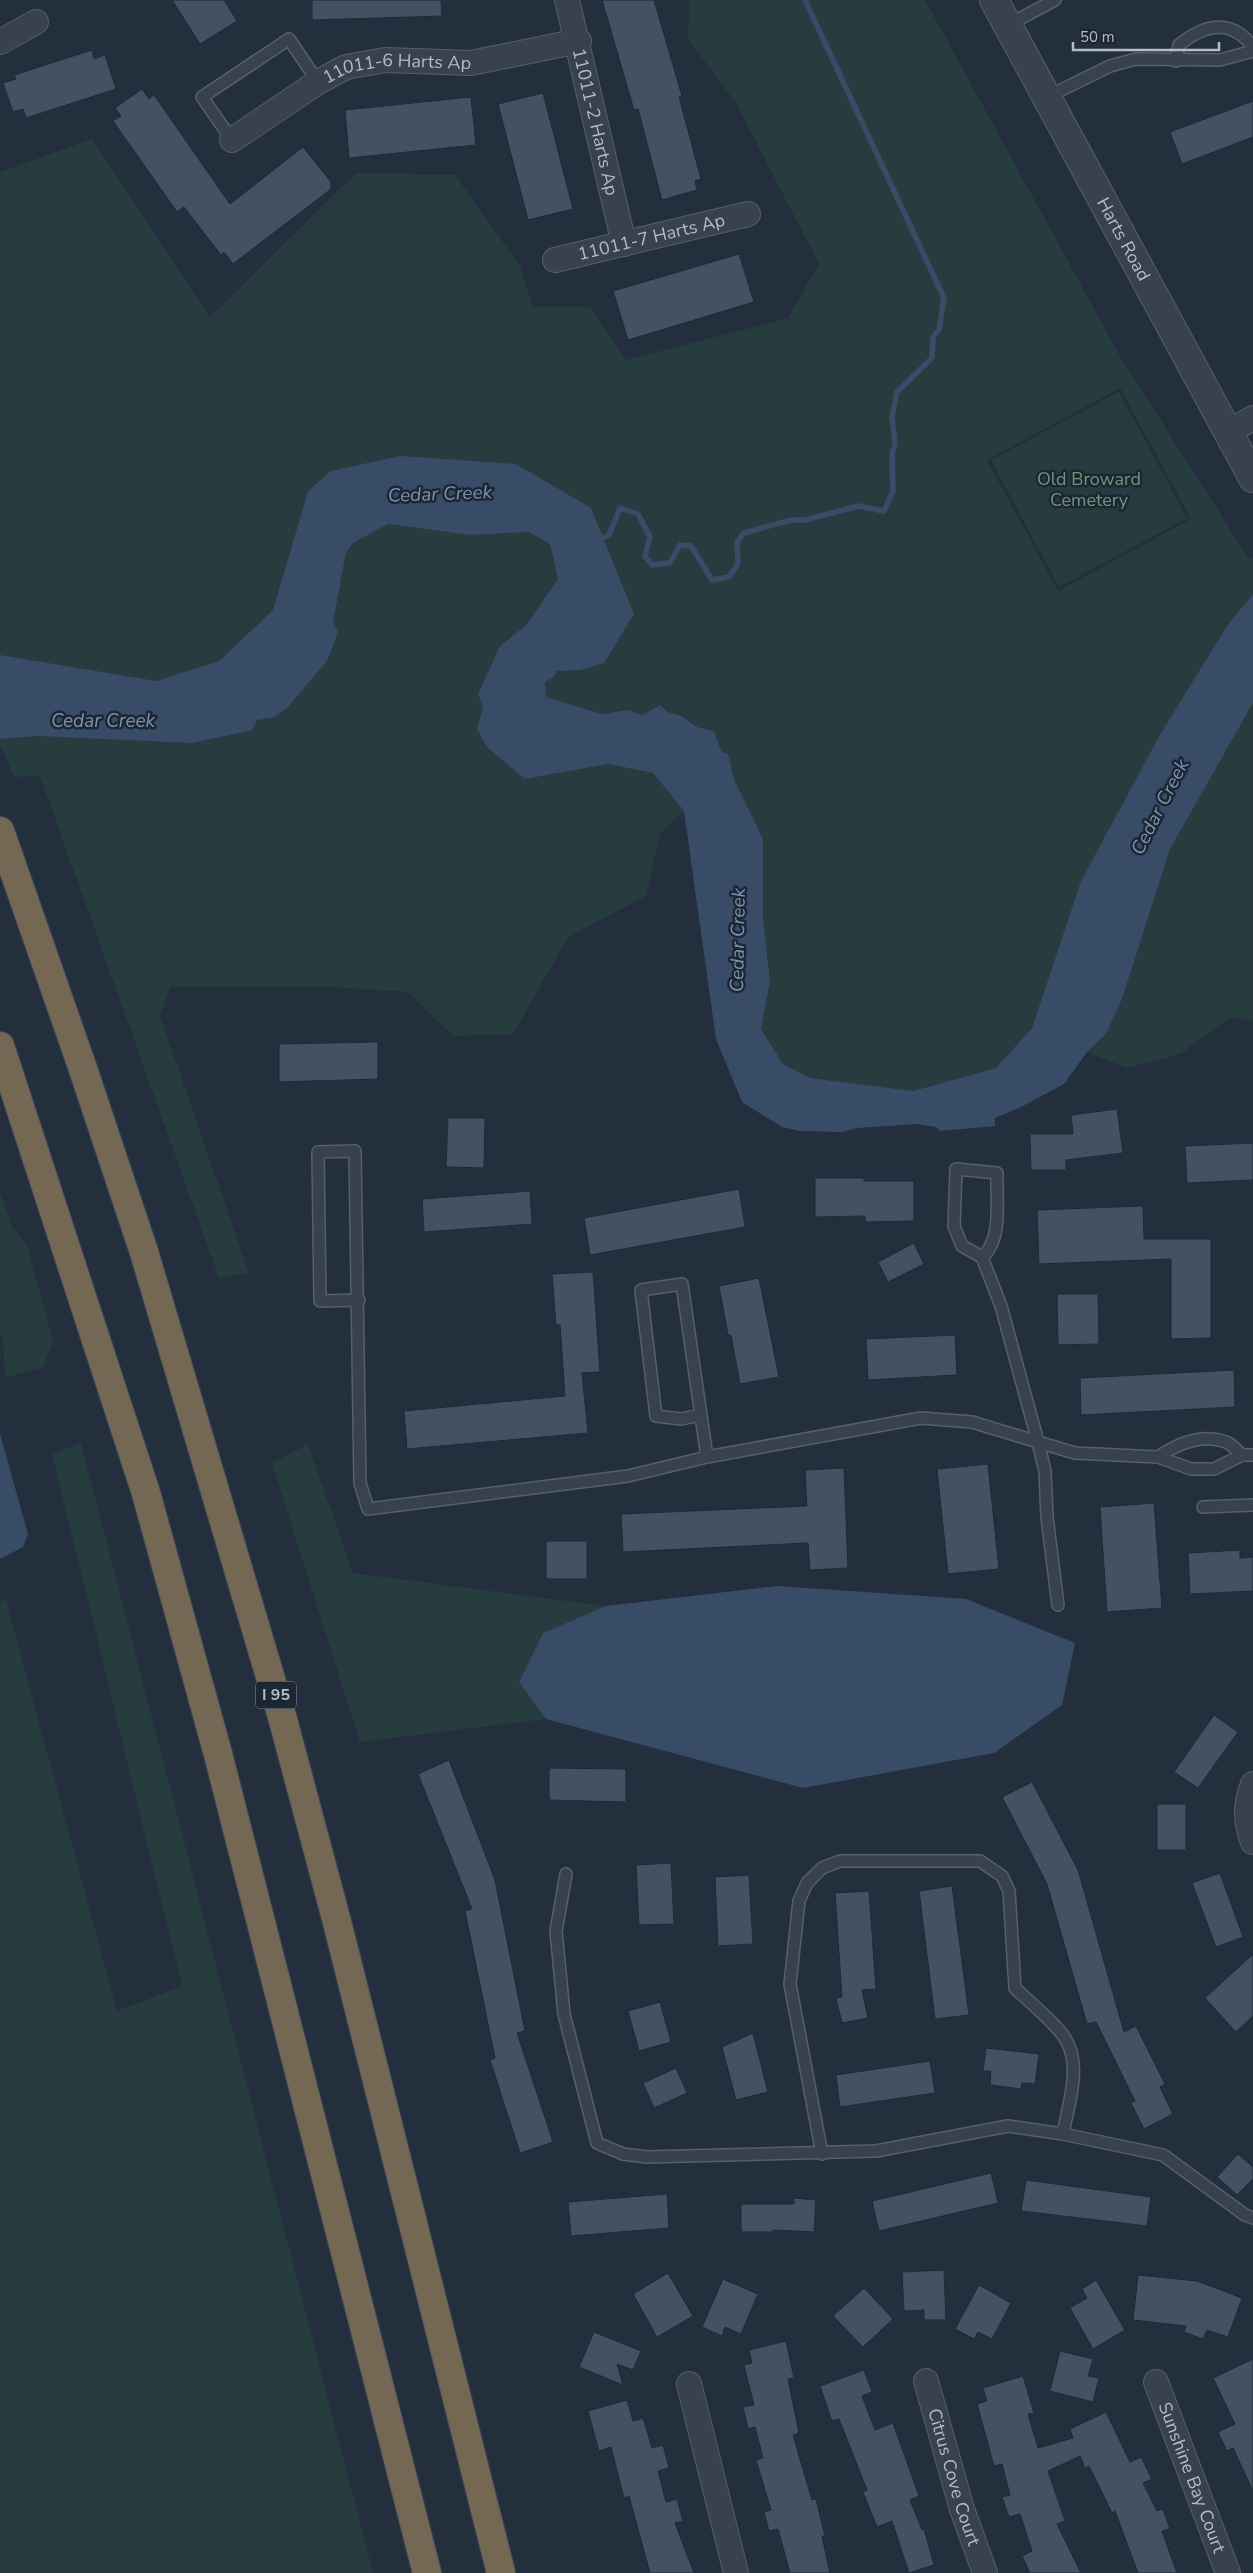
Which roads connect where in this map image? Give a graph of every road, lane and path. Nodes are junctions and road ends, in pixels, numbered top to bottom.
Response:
1 (568, 0) edge
2 (994, 0) edge
3 (1054, 0) edge
4 (36, 22) dead end
5 (1008, 25) junction
6 (579, 41) junction
7 (0, 42) edge
8 (1253, 49) edge
9 (1176, 61) junction
10 (318, 82) junction
11 (1047, 97) junction
12 (232, 140) joint
13 (748, 214) dead end
14 (624, 244) junction
15 (555, 260) dead end
16 (1253, 418) edge
17 (1228, 432) junction
18 (1250, 465) edge
19 (0, 831) edge
20 (0, 1046) edge
21 (982, 1257) junction
22 (359, 1300) junction
23 (701, 1415) junction
24 (1038, 1442) junction
25 (1248, 1455) edge
26 (707, 1457) junction
27 (1158, 1457) junction
28 (1253, 1505) edge
29 (1203, 1507) dead end
30 (1058, 1605) dead end
31 (1253, 1784) edge
32 (1253, 1842) edge
33 (566, 1874) dead end
34 (1063, 2134) junction
35 (822, 2154) junction
36 (1253, 2218) edge
37 (926, 2380) dead end
38 (1156, 2382) dead end
39 (689, 2384) dead end
40 (427, 2573) edge
41 (501, 2573) edge
42 (736, 2573) edge
43 (985, 2573) edge
44 (1228, 2573) edge

1 - 6 street, 11011-2 Harts Ap
2 - 5 street, Harts Road
3 - 5 lane
4 - 7 street
5 - 11 street, Harts Road
6 - 10 street, 11011-6 Harts Ap
6 - 14 street, 11011-2 Harts Ap
8 - 9 lane
8 - 9 lane
9 - 11 lane
10 - 12 street, 11011-6 Harts Ap
10 - 12 lane
11 - 17 street, Harts Road
13 - 14 street, 11011-7 Harts Ap
14 - 15 street, 11011-7 Harts Ap
16 - 17 street
17 - 18 street, Harts Road
19 - 41 highway, I 95
20 - 40 highway
21 - 21 lane
21 - 24 lane
22 - 22 lane
22 - 26 lane
23 - 23 lane
23 - 26 lane
24 - 26 lane
24 - 27 lane
24 - 30 lane
25 - 27 lane
25 - 27 lane
28 - 29 lane
31 - 32 street
33 - 35 lane
34 - 35 lane
34 - 35 lane
34 - 36 lane
37 - 43 street, Citrus Cove Court
38 - 44 street, Sunshine Bay Court
39 - 42 street

